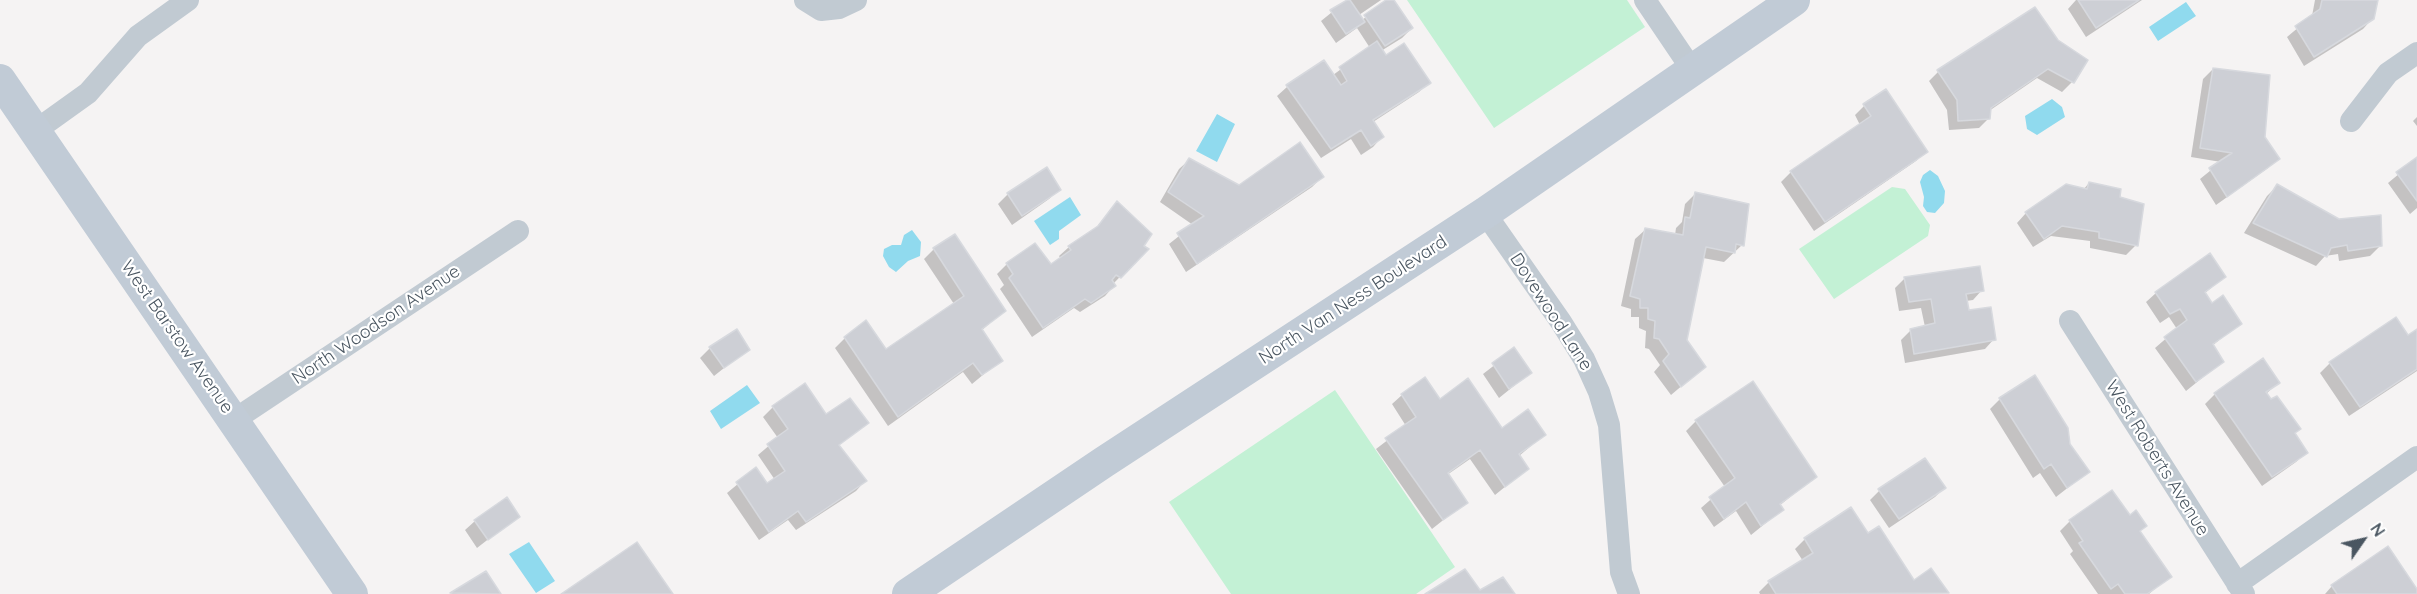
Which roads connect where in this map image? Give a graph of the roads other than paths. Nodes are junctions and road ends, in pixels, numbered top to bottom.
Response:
1 (188, 0) edge
2 (856, 0) edge
3 (1645, 0) edge
4 (1794, 0) edge
5 (813, 5) edge
6 (2417, 53) edge
7 (1693, 71) junction
8 (0, 80) edge
9 (2351, 121) dead end
10 (34, 131) junction
11 (1485, 213) junction
12 (518, 231) dead end
13 (2070, 321) dead end
14 (234, 420) junction
15 (2417, 457) edge
16 (2241, 589) edge
17 (915, 592) edge
18 (352, 594) edge
19 (1629, 594) edge

1 - 10 street
2 - 5 street
3 - 7 street
4 - 7 street, North Van Ness Boulevard
6 - 9 street
7 - 11 street, North Van Ness Boulevard
8 - 10 street, West Barstow Avenue
10 - 14 street, West Barstow Avenue
11 - 17 street, North Van Ness Boulevard
11 - 19 street, Dovewood Lane
12 - 14 street, North Woodson Avenue
13 - 16 street, West Roberts Avenue
14 - 18 street, West Barstow Avenue
15 - 16 street

